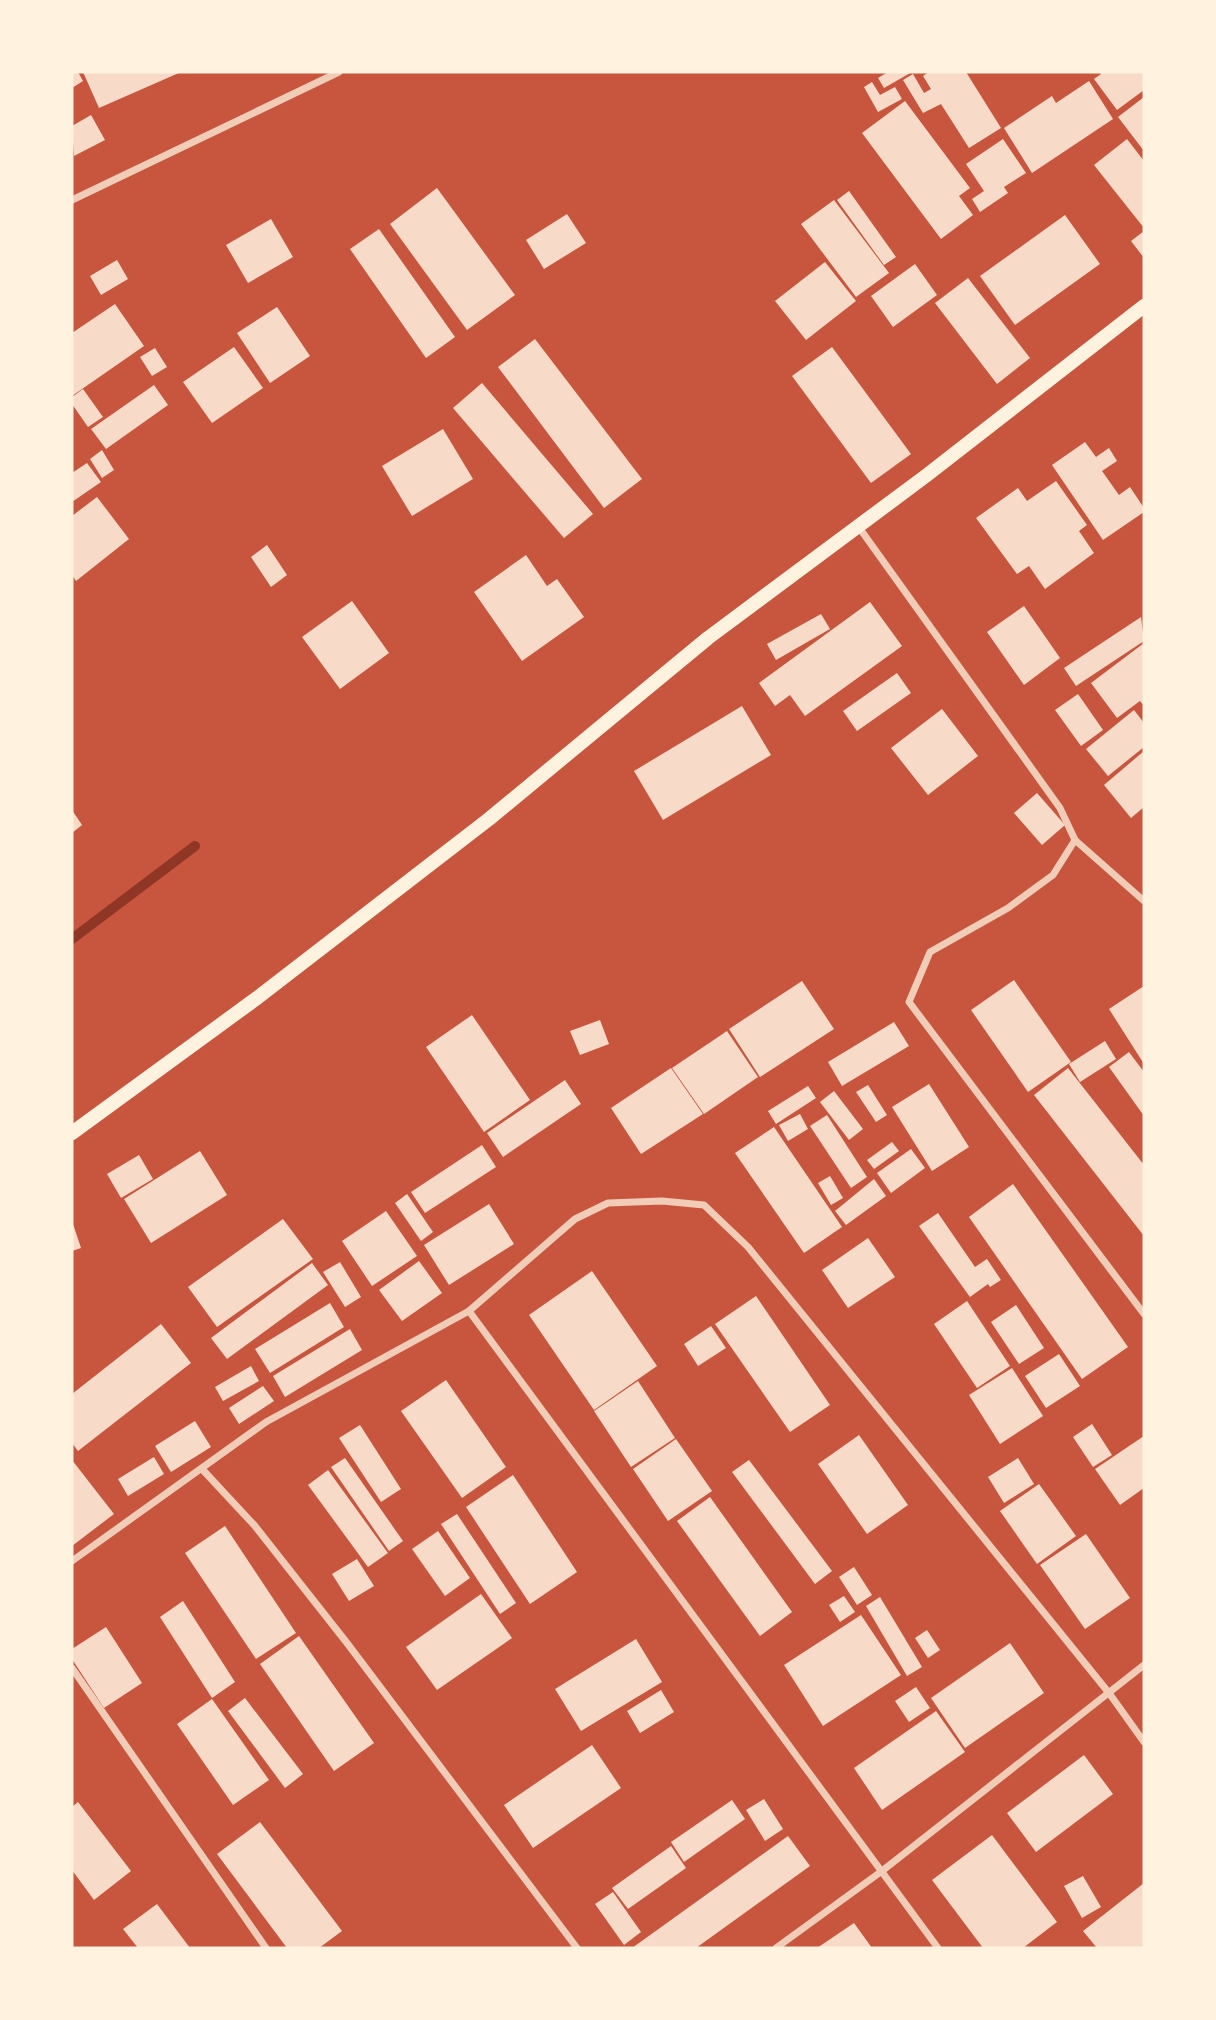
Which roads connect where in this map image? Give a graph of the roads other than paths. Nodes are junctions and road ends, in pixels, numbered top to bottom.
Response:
1 (339, 72) edge
2 (72, 200) edge
3 (1144, 306) edge
4 (858, 526) junction
5 (1075, 840) junction
6 (1144, 901) edge
7 (72, 1133) edge
8 (469, 1311) junction
9 (1144, 1314) edge
10 (202, 1469) junction
11 (72, 1561) edge
12 (1144, 1665) edge
13 (72, 1668) edge
14 (1109, 1693) junction
15 (1144, 1742) edge
16 (882, 1871) junction
17 (266, 1948) edge
18 (577, 1948) edge
19 (776, 1948) edge
20 (938, 1948) edge

1 - 2 street
3 - 4 main road
4 - 5 street
4 - 7 main road
5 - 6 street
5 - 9 street
8 - 10 street
8 - 14 street
8 - 16 street
10 - 11 street
10 - 18 street
12 - 14 street
13 - 17 street
14 - 15 street
14 - 16 street
16 - 19 street
16 - 20 street

